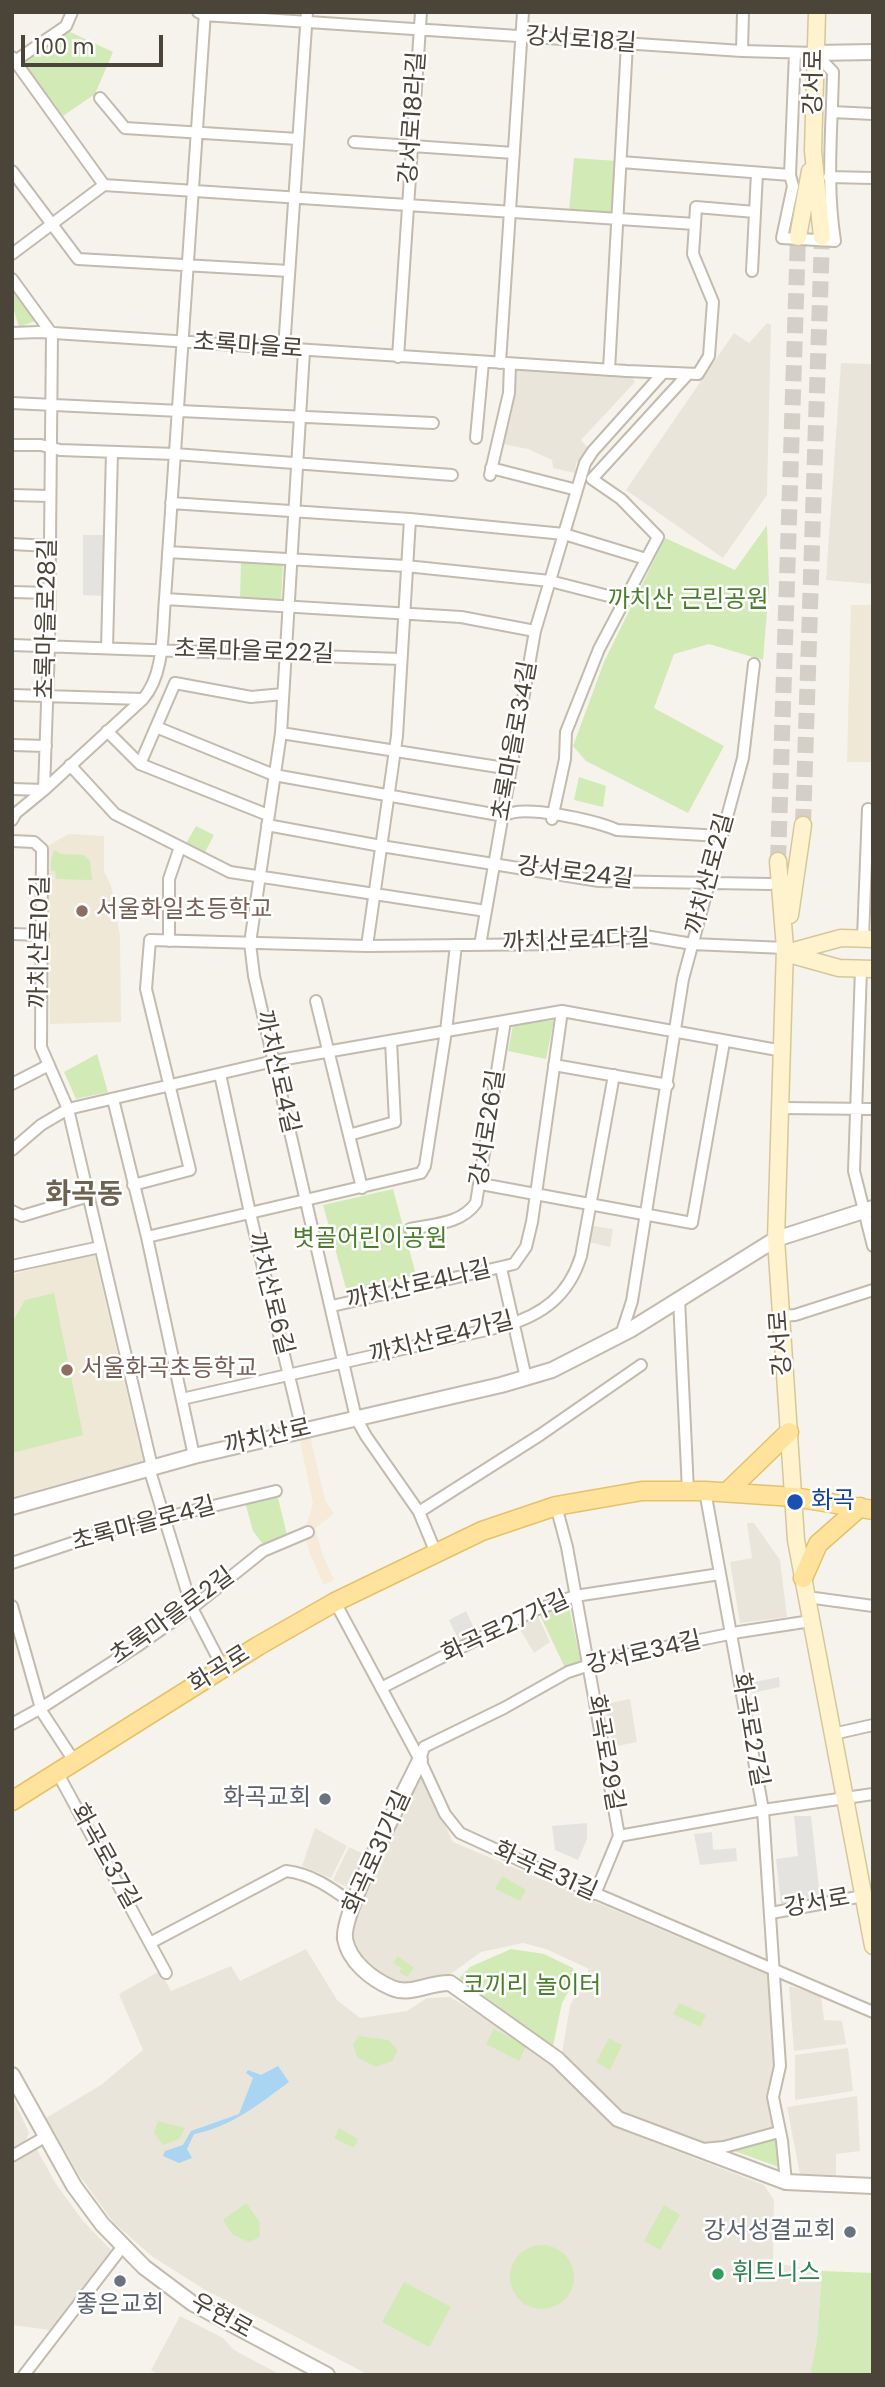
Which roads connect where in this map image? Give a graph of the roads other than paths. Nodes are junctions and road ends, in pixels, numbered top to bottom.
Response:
1 (72, 12) edge
2 (421, 12) edge
3 (523, 12) edge
4 (743, 12) edge
5 (817, 12) edge
6 (202, 13) edge
7 (307, 17) edge
8 (420, 30) junction
9 (522, 37) junction
10 (627, 44) junction
11 (742, 51) junction
12 (873, 52) edge
13 (795, 53) junction
14 (815, 53) junction
15 (13, 60) edge
16 (100, 98) dead end
17 (832, 112) junction
18 (873, 114) edge
19 (196, 132) junction
20 (298, 139) junction
21 (354, 142) dead end
22 (412, 146) junction
23 (813, 151) junction
24 (514, 153) junction
25 (621, 162) junction
26 (12, 171) edge
27 (757, 173) junction
28 (789, 175) junction
29 (829, 177) junction
30 (873, 178) edge
31 (104, 185) junction
32 (192, 191) junction
33 (294, 198) junction
34 (408, 205) junction
35 (510, 212) junction
36 (755, 212) junction
37 (617, 219) junction
38 (695, 224) junction
39 (51, 225) junction
40 (798, 237) tunnel mouth
41 (822, 237) tunnel mouth
42 (12, 254) edge
43 (187, 266) junction
44 (289, 271) junction
45 (752, 271) dead end
46 (12, 279) edge
47 (12, 333) edge
48 (52, 334) junction
49 (182, 342) junction
50 (284, 349) junction
51 (304, 351) junction
52 (398, 356) junction
53 (483, 362) junction
54 (505, 363) junction
55 (609, 370) junction
56 (662, 374) junction
57 (693, 374) junction
58 (12, 403) edge
59 (51, 404) junction
60 (178, 411) junction
61 (299, 417) junction
62 (433, 423) dead end
63 (476, 438) dead end
64 (12, 445) edge
65 (49, 448) junction
66 (112, 452) junction
67 (175, 454) junction
68 (296, 463) junction
69 (452, 475) dead end
70 (587, 478) junction
71 (577, 490) junction
72 (12, 495) edge
73 (50, 496) junction
74 (172, 503) junction
75 (293, 511) junction
76 (410, 519) junction
77 (564, 534) junction
78 (12, 544) edge
79 (49, 546) junction
80 (168, 552) junction
81 (290, 559) junction
82 (646, 559) junction
83 (406, 566) junction
84 (550, 581) junction
85 (12, 592) edge
86 (49, 593) junction
87 (165, 599) junction
88 (624, 600) junction
89 (287, 607) junction
90 (404, 614) junction
91 (535, 631) junction
92 (12, 645) edge
93 (49, 647) junction
94 (107, 648) junction
95 (160, 649) junction
96 (285, 655) junction
97 (401, 659) junction
98 (754, 664) dead end
99 (283, 694) junction
100 (12, 695) edge
101 (48, 695) junction
102 (143, 699) junction
103 (156, 727) junction
104 (107, 731) junction
105 (281, 733) junction
106 (12, 745) edge
107 (46, 746) junction
108 (395, 749) junction
109 (140, 764) junction
110 (70, 765) junction
111 (511, 769) junction
112 (274, 775) junction
113 (12, 789) edge
114 (44, 790) junction
115 (388, 797) junction
116 (870, 810) edge
117 (504, 816) junction
118 (553, 816) junction
119 (12, 820) edge
120 (267, 820) junction
121 (803, 825) tunnel mouth
122 (721, 835) junction
123 (12, 841) edge
124 (381, 846) junction
125 (180, 847) junction
126 (778, 861) tunnel mouth
127 (494, 864) junction
128 (259, 876) junction
129 (708, 884) junction
130 (770, 884) dead end
131 (374, 893) junction
132 (486, 911) junction
133 (12, 934) edge
134 (43, 935) junction
135 (868, 939) edge
136 (169, 940) junction
137 (250, 943) junction
138 (692, 943) junction
139 (456, 945) junction
140 (480, 945) junction
141 (367, 946) junction
142 (785, 951) junction
143 (867, 969) edge
144 (316, 1000) dead end
145 (562, 1011) junction
146 (505, 1021) junction
147 (446, 1031) junction
148 (676, 1034) junction
149 (391, 1041) junction
150 (724, 1042) junction
151 (783, 1051) junction
152 (328, 1052) junction
153 (274, 1061) junction
154 (49, 1065) junction
155 (554, 1065) junction
156 (219, 1074) junction
157 (614, 1075) junction
158 (12, 1084) edge
159 (668, 1085) junction
160 (169, 1086) junction
161 (113, 1099) junction
162 (781, 1108) junction
163 (856, 1108) junction
164 (68, 1109) junction
165 (873, 1109) edge
166 (349, 1135) junction
167 (12, 1150) edge
168 (481, 1184) junction
169 (133, 1185) junction
170 (362, 1188) junction
171 (536, 1194) junction
172 (89, 1196) junction
173 (306, 1201) junction
174 (589, 1203) junction
175 (867, 1209) edge
176 (12, 1211) edge
177 (250, 1213) junction
178 (646, 1214) junction
179 (410, 1229) dead end
180 (146, 1237) junction
181 (776, 1239) junction
182 (873, 1246) edge
183 (100, 1247) junction
184 (12, 1266) edge
185 (500, 1268) junction
186 (873, 1290) edge
187 (679, 1299) junction
188 (332, 1306) junction
189 (780, 1316) junction
190 (514, 1323) junction
191 (621, 1335) junction
192 (345, 1362) junction
193 (640, 1365) dead end
194 (289, 1375) junction
195 (526, 1378) junction
196 (182, 1399) junction
197 (356, 1418) junction
198 (302, 1430) junction
199 (789, 1432) junction
200 (194, 1456) junction
201 (150, 1467) junction
202 (276, 1491) dead end
203 (696, 1491) junction
204 (727, 1492) junction
205 (793, 1497) junction
206 (556, 1506) junction
207 (12, 1507) edge
208 (866, 1508) edge
209 (419, 1511) junction
210 (163, 1518) junction
211 (308, 1532) dead end
212 (436, 1553) junction
213 (12, 1563) edge
214 (720, 1574) junction
215 (803, 1578) junction
216 (575, 1596) junction
217 (807, 1597) junction
218 (335, 1602) junction
219 (12, 1606) edge
220 (873, 1606) edge
221 (192, 1608) junction
222 (811, 1621) junction
223 (732, 1634) junction
224 (587, 1666) junction
225 (223, 1668) junction
226 (381, 1688) junction
227 (41, 1708) junction
228 (12, 1724) edge
229 (873, 1725) edge
230 (833, 1734) junction
231 (420, 1760) junction
232 (74, 1761) junction
233 (57, 1772) junction
234 (873, 1794) edge
235 (845, 1798) junction
236 (12, 1801) edge
237 (763, 1810) junction
238 (619, 1836) junction
239 (595, 1894) junction
240 (863, 1896) junction
241 (352, 1903) junction
242 (771, 1913) junction
243 (150, 1943) junction
244 (873, 1946) edge
245 (775, 1971) junction
246 (166, 1973) dead end
247 (873, 2012) edge
248 (12, 2075) edge
249 (779, 2132) junction
250 (45, 2137) junction
251 (694, 2148) junction
252 (12, 2156) edge
253 (786, 2182) junction
254 (873, 2186) edge
255 (123, 2246) junction
256 (23, 2375) edge
257 (327, 2375) edge

1 - 15 street
2 - 8 street
3 - 9 street
4 - 11 street
5 - 14 main road, 강서로
6 - 7 street, 강서로18길
6 - 19 street
7 - 8 street, 강서로18길
7 - 20 street
8 - 9 street, 강서로18길
8 - 22 street, 강서로18라길
9 - 10 street, 강서로18길
9 - 24 street
10 - 11 street, 강서로18길
10 - 25 street
11 - 13 street, 강서로18길
12 - 14 street
13 - 14 street, 강서로18길
13 - 28 street
14 - 17 street
14 - 23 main road, 강서로
15 - 31 street
16 - 19 street
17 - 18 street
17 - 29 street
19 - 20 street
19 - 32 street
20 - 33 street
21 - 22 street
22 - 24 street
22 - 34 street, 강서로18라길
23 - 40 main road, 강서로
23 - 41 main road, 강서로
24 - 35 street
25 - 27 street
25 - 37 street
26 - 39 street
27 - 28 street
27 - 36 street
28 - 29 street
29 - 30 street
31 - 32 street, 강서로18라길
31 - 39 street
32 - 33 street, 강서로18라길
32 - 43 street
33 - 34 street, 강서로18라길
33 - 44 street
34 - 35 street
34 - 52 street, 강서로18라길
35 - 37 street
35 - 54 street
36 - 38 street
36 - 45 street
37 - 38 street
37 - 55 street
38 - 57 street
39 - 42 street
39 - 43 street
43 - 44 street
43 - 49 street
44 - 50 street
46 - 48 street
47 - 48 street, 초록마을로
48 - 49 street, 초록마을로
48 - 59 street, 초록마을로28길
49 - 50 street, 초록마을로
49 - 60 street
50 - 51 street, 초록마을로
51 - 52 street, 초록마을로
51 - 61 street, 까치산로4길
52 - 53 street, 초록마을로
53 - 54 street, 초록마을로
53 - 63 street
54 - 55 street, 초록마을로
54 - 71 street
55 - 56 street, 초록마을로
56 - 57 street, 초록마을로
56 - 70 street, 초록마을로34길
57 - 70 street
58 - 59 street
59 - 60 street
59 - 65 street, 초록마을로28길
60 - 61 street
60 - 67 street
61 - 62 street
61 - 68 street, 까치산로4길
64 - 65 street
65 - 66 street
65 - 73 street, 초록마을로28길
66 - 67 street
66 - 94 street
67 - 68 street
67 - 74 street
68 - 69 street
68 - 75 street, 까치산로4길
70 - 71 street, 초록마을로34길
70 - 82 street
71 - 77 street, 초록마을로34길
72 - 73 street
73 - 79 street, 초록마을로28길
74 - 75 street
74 - 80 street
75 - 76 street
75 - 81 street, 까치산로4길
76 - 77 street
76 - 83 street
77 - 82 street
77 - 84 street, 초록마을로34길
78 - 79 street
79 - 86 street, 초록마을로28길
80 - 81 street
80 - 87 street
81 - 83 street
81 - 89 street, 까치산로4길
82 - 88 street
83 - 84 street
83 - 90 street
84 - 88 street
84 - 91 street, 초록마을로34길
85 - 86 street
86 - 93 street, 초록마을로28길
87 - 89 street
87 - 95 street
88 - 118 street
89 - 90 street
89 - 96 street, 까치산로4길
90 - 91 street
90 - 97 street
91 - 111 street, 초록마을로34길
92 - 93 street, 초록마을로22길
93 - 94 street, 초록마을로22길
93 - 101 street, 초록마을로28길
94 - 95 street, 초록마을로22길
95 - 96 street, 초록마을로22길
95 - 102 street
96 - 97 street, 초록마을로22길
96 - 99 street, 까치산로4길
97 - 108 street
98 - 122 street, 까치산로2길
99 - 103 street
99 - 105 street, 까치산로4길
100 - 101 street
101 - 102 street
101 - 107 street, 초록마을로28길
102 - 104 street
103 - 109 street
103 - 112 street
104 - 109 street
104 - 110 street
105 - 108 street
105 - 112 street, 까치산로4길
106 - 107 street
107 - 114 street, 초록마을로28길
108 - 111 street
108 - 115 street
109 - 120 street
110 - 114 street
110 - 125 street
111 - 117 street, 초록마을로34길
112 - 115 street
112 - 120 street, 까치산로4길
113 - 114 street
114 - 119 street
115 - 117 street
115 - 124 street
116 - 135 street
117 - 118 street
117 - 127 street, 초록마을로34길
118 - 122 street
120 - 124 street, 강서로24길
120 - 128 street, 까치산로4길
121 - 142 main road, 강서로
122 - 129 street, 까치산로2길
123 - 134 street, 까치산로10길
124 - 127 street, 강서로24길
124 - 131 street
125 - 128 street
125 - 136 street
126 - 142 main road, 강서로
127 - 129 street, 강서로24길
127 - 132 street, 초록마을로34길
128 - 131 street
128 - 137 street, 까치산로4길
129 - 130 street, 강서로24길
129 - 138 street, 까치산로2길
131 - 132 street
131 - 141 street
132 - 140 street, 초록마을로34길
133 - 134 street
134 - 154 street, 까치산로10길
135 - 142 main road
136 - 137 street
136 - 160 street
137 - 141 street, 까치산로4다길
137 - 153 street, 까치산로4길
138 - 140 street, 까치산로4다길
138 - 142 street, 까치산로4다길
138 - 148 street, 까치산로2길
139 - 140 street, 까치산로4다길
139 - 141 street, 까치산로4다길
139 - 147 street
142 - 143 main road
142 - 151 main road, 강서로
143 - 163 street
144 - 152 street
145 - 146 street
145 - 148 street
145 - 155 street, 까치산로4나길
146 - 147 street
146 - 168 street, 강서로26길
147 - 149 street
147 - 170 street
148 - 150 street
148 - 159 street, 까치산로2길
149 - 152 street
149 - 166 street
150 - 151 street
150 - 178 street
151 - 162 main road, 강서로
152 - 153 street
152 - 166 street
153 - 156 street
153 - 173 street, 까치산로4길
154 - 158 street
154 - 164 street, 까치산로10길
155 - 157 street
155 - 171 street, 까치산로4나길
156 - 160 street
156 - 177 street, 까치산로6길
157 - 159 street
157 - 174 street, 까치산로4가길
159 - 178 street, 까치산로2길
160 - 161 street
160 - 169 street
161 - 164 street
161 - 169 street
162 - 163 street
162 - 181 main road, 강서로
163 - 165 street
163 - 175 street
164 - 167 street
164 - 172 street, 까치산로10길
166 - 170 street
168 - 171 street
168 - 179 street, 강서로26길
169 - 180 street
170 - 173 street
171 - 174 street
171 - 185 street, 까치산로4나길
172 - 176 street
172 - 183 street, 까치산로10길
173 - 177 street
173 - 188 street, 까치산로4길
174 - 178 street
174 - 190 street, 까치산로4가길
175 - 181 street, 까치산로
175 - 182 street
177 - 180 street, 까치산로6길
177 - 194 street, 까치산로6길
178 - 191 street, 까치산로2길
180 - 196 street
181 - 187 street, 까치산로
181 - 189 main road, 강서로
183 - 184 street
183 - 201 street, 까치산로10길
185 - 188 street, 까치산로4나길
185 - 190 street
186 - 189 street
187 - 191 street, 까치산로
187 - 203 street
188 - 192 street, 까치산로4길
189 - 199 main road, 강서로
190 - 192 street, 까치산로4가길
190 - 195 street
191 - 195 street, 까치산로
192 - 194 street
192 - 197 street, 까치산로4길
193 - 209 street
194 - 196 street, 까치산로6길
194 - 198 street, 까치산로6길
195 - 197 street, 까치산로
196 - 200 street
197 - 198 street, 까치산로
197 - 209 street
198 - 200 street, 까치산로
199 - 204 main road
199 - 205 main road, 강서로
200 - 201 street, 까치산로
201 - 207 street, 까치산로
201 - 210 street, 까치산로10길
202 - 210 street, 초록마을로4길
203 - 204 main road, 화곡로
203 - 206 main road, 화곡로
203 - 214 street, 화곡로27길
204 - 205 main road, 화곡로
205 - 208 main road, 화곡로
205 - 215 main road, 강서로
206 - 212 main road, 화곡로
206 - 216 street, 화곡로29길
208 - 215 main road
209 - 212 street
210 - 213 street, 초록마을로4길
210 - 221 street, 까치산로10길
211 - 221 street, 초록마을로2길
212 - 218 main road, 화곡로
214 - 216 street, 화곡로27가길
214 - 223 street, 화곡로27길
215 - 217 main road, 강서로
216 - 224 street, 화곡로29길
216 - 226 street, 화곡로27가길
217 - 220 street
217 - 222 main road, 강서로
218 - 225 main road, 화곡로
218 - 226 street, 화곡로31길
219 - 227 street
221 - 225 street, 까치산로10길
221 - 227 street, 초록마을로2길
222 - 223 street, 강서로34길
222 - 230 main road, 강서로
223 - 224 street, 강서로34길
223 - 237 street, 화곡로27길
224 - 231 street, 강서로34길
224 - 238 street, 화곡로29길
225 - 232 main road, 화곡로
226 - 231 street, 화곡로31길
227 - 228 street
227 - 232 street
229 - 230 street
230 - 235 main road, 강서로
231 - 239 street, 화곡로31길
231 - 241 street, 화곡로31가길
232 - 233 main road, 화곡로
233 - 236 main road, 화곡로
233 - 243 street, 화곡로37길
234 - 235 street
235 - 237 street
235 - 240 main road, 강서로
237 - 238 street
237 - 242 street, 화곡로27길
238 - 239 street
239 - 245 street, 화곡로31길
240 - 242 street, 강서로
240 - 244 main road, 강서로
241 - 243 street
241 - 251 street, 화곡로31가길
242 - 245 street, 화곡로27길
243 - 246 street, 화곡로37길
245 - 247 street, 화곡로31길
245 - 249 street, 화곡로27길
248 - 250 street, 우현로
249 - 251 street
249 - 253 street, 화곡로27길
250 - 252 street
250 - 255 street, 우현로
251 - 253 street, 화곡로31가길
253 - 254 street
255 - 256 street
255 - 257 street, 우현로

